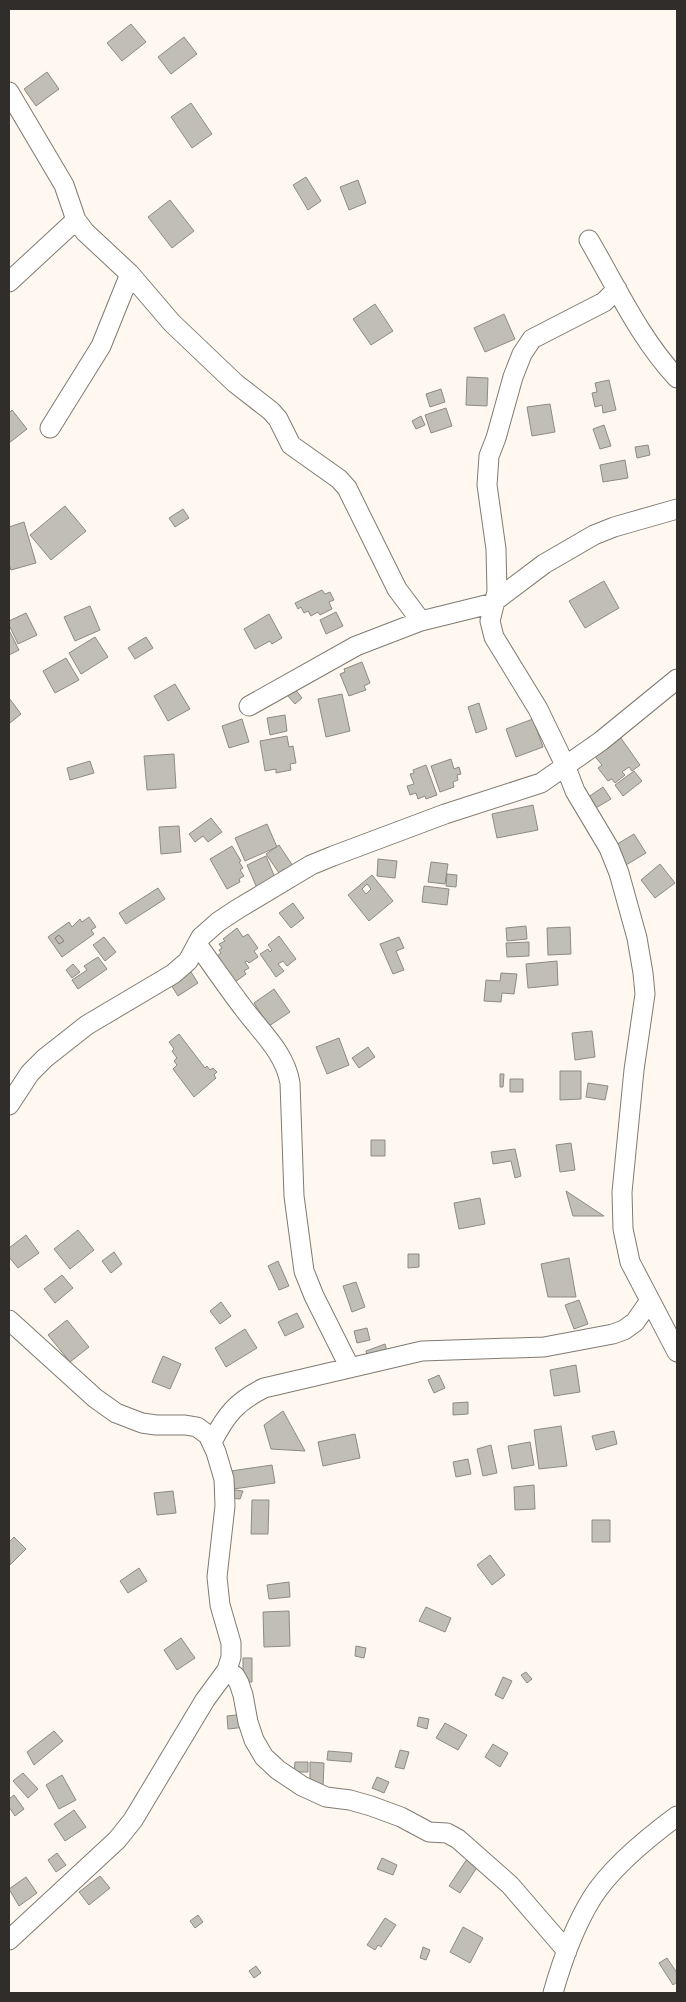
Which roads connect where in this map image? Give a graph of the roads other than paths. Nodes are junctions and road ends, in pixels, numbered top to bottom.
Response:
1 (9, 92) edge
2 (76, 220) junction
3 (589, 240) dead end
4 (130, 274) junction
5 (9, 282) edge
6 (617, 289) junction
7 (677, 378) edge
8 (50, 428) dead end
9 (677, 509) edge
10 (494, 603) junction
11 (421, 621) junction
12 (677, 678) edge
13 (249, 706) dead end
14 (565, 766) junction
15 (197, 944) junction
16 (9, 1105) edge
17 (649, 1302) junction
18 (9, 1320) edge
19 (677, 1352) edge
20 (350, 1368) junction
21 (212, 1442) junction
22 (227, 1670) junction
23 (677, 1816) edge
24 (9, 1940) edge
25 (567, 1951) junction
26 (553, 1993) edge

1 - 2 street
2 - 4 street
2 - 5 street
3 - 6 street
4 - 8 street
4 - 11 street
6 - 7 street
6 - 10 street
9 - 10 street
10 - 11 street
10 - 14 street
11 - 13 street
12 - 14 street
14 - 15 street
14 - 17 street
15 - 16 street
15 - 20 street
17 - 19 street
17 - 20 street
18 - 21 street
20 - 21 street
21 - 22 street
22 - 24 street
22 - 25 street
23 - 25 street
25 - 26 street

